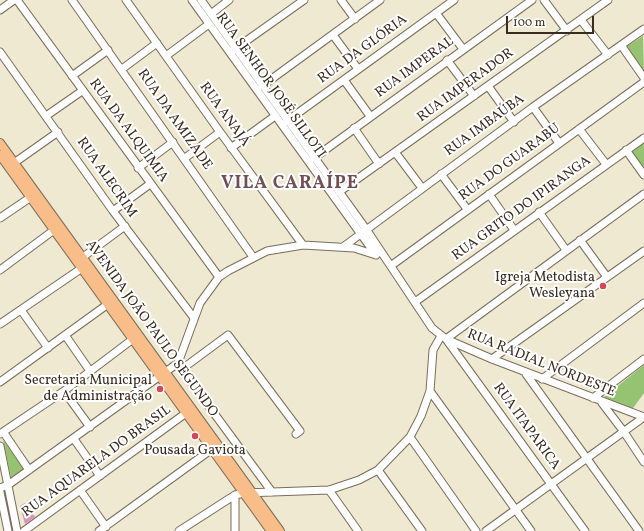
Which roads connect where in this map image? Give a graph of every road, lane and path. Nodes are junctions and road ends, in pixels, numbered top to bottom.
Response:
1 (15, 0) edge
2 (72, 0) edge
3 (126, 0) edge
4 (192, 0) edge
5 (201, 0) edge
6 (229, 0) edge
7 (304, 0) edge
8 (341, 0) edge
9 (380, 0) edge
10 (532, 0) edge
11 (544, 0) edge
12 (608, 0) edge
13 (452, 1) edge
14 (0, 10) edge
15 (436, 13) junction
16 (211, 14) junction
17 (355, 19) junction
18 (581, 20) junction
19 (209, 24) junction
20 (644, 29) edge
21 (566, 31) junction
22 (333, 35) junction
23 (157, 44) junction
24 (621, 45) junction
25 (463, 49) junction
26 (108, 50) junction
27 (232, 51) junction
28 (0, 52) edge
29 (608, 55) junction
30 (166, 56) junction
31 (447, 60) junction
32 (122, 69) junction
33 (358, 69) junction
34 (72, 76) junction
35 (644, 78) edge
36 (344, 80) junction
37 (644, 82) edge
38 (262, 86) junction
39 (488, 86) junction
40 (82, 91) junction
41 (474, 96) junction
42 (533, 107) junction
43 (46, 116) junction
44 (275, 116) junction
45 (370, 116) junction
46 (287, 121) junction
47 (514, 122) junction
48 (354, 128) junction
49 (579, 129) junction
50 (58, 132) junction
51 (220, 132) junction
52 (644, 138) edge
53 (173, 142) junction
54 (0, 143) edge
55 (559, 143) junction
56 (231, 148) junction
57 (626, 150) junction
58 (395, 152) junction
59 (0, 155) edge
60 (185, 158) junction
61 (314, 158) junction
62 (8, 162) edge
63 (379, 164) junction
64 (606, 164) junction
65 (138, 168) junction
66 (441, 174) junction
67 (644, 174) edge
68 (150, 184) junction
69 (422, 188) junction
70 (339, 192) junction
71 (489, 194) junction
72 (644, 194) edge
73 (31, 197) junction
74 (467, 210) junction
75 (113, 211) junction
76 (539, 212) junction
77 (0, 218) edge
78 (125, 226) junction
79 (54, 230) junction
80 (514, 230) junction
81 (363, 231) junction
82 (580, 240) junction
83 (303, 245) junction
84 (343, 247) junction
85 (566, 250) junction
86 (644, 251) edge
87 (376, 255) junction
88 (83, 257) junction
89 (253, 257) junction
90 (389, 262) junction
91 (82, 268) junction
92 (0, 270) edge
93 (219, 277) junction
94 (607, 277) junction
95 (415, 302) junction
96 (644, 303) edge
97 (108, 304) junction
98 (21, 310) junction
99 (194, 318) junction
100 (0, 324) edge
101 (432, 328) joint
102 (65, 335) junction
103 (443, 338) junction
104 (133, 339) junction
105 (48, 348) junction
106 (492, 359) junction
107 (644, 359) edge
108 (180, 366) junction
109 (90, 370) junction
110 (525, 373) junction
111 (163, 374) junction
112 (542, 380) junction
113 (0, 382) edge
114 (64, 391) junction
115 (430, 392) junction
116 (592, 398) junction
117 (602, 402) junction
118 (186, 413) junction
119 (644, 417) edge
120 (90, 427) junction
121 (624, 432) junction
122 (2, 434) edge
123 (296, 434) dead end
124 (410, 437) junction
125 (74, 439) junction
126 (0, 446) edge
127 (212, 449) junction
128 (587, 459) junction
129 (644, 462) edge
130 (29, 470) junction
131 (378, 470) junction
132 (100, 476) junction
133 (8, 485) junction
134 (552, 485) junction
135 (0, 488) edge
136 (80, 490) junction
137 (329, 490) junction
138 (0, 492) edge
139 (272, 492) junction
140 (244, 493) junction
141 (253, 493) junction
142 (235, 495) junction
143 (516, 511) junction
144 (102, 529) edge
145 (8, 531) edge
146 (17, 531) edge
147 (24, 531) edge
148 (179, 531) edge
149 (236, 531) edge
150 (271, 531) edge
151 (280, 531) edge
152 (358, 531) edge
153 (422, 531) edge
154 (476, 531) edge
155 (486, 531) edge
156 (531, 531) edge
157 (585, 531) edge
158 (639, 531) edge

1 - 14 street
1 - 34 street, RUA DA ALQUIMIA
2 - 26 street, RUA DA AMIZADE
3 - 23 street, RUA ANAJÁ
4 - 19 street, RUA SENHOR JOSÉ SILLOTI
5 - 16 street, RUA SENHOR JOSÉ SILLOTI
6 - 16 street
7 - 27 street
8 - 17 street
9 - 17 street
10 - 25 street, RUA IMPERAL
11 - 21 street
12 - 18 street, RUA IMPERADOR
13 - 15 street, RUA DA GLÓRIA
15 - 25 street
15 - 33 street, RUA DA GLÓRIA
16 - 27 street, RUA SENHOR JOSÉ SILLOTI
17 - 22 street
18 - 21 street, RUA IMPERADOR
18 - 29 street
19 - 27 street, RUA SENHOR JOSÉ SILLOTI
19 - 30 street
20 - 24 street, RUA IMBAÚBA
21 - 39 street, RUA IMPERADOR
22 - 33 street
22 - 38 street
23 - 30 street, RUA ANAJÁ
23 - 32 street
24 - 29 street, RUA IMBAÚBA
24 - 35 street
25 - 31 street, RUA IMPERAL
26 - 32 street, RUA DA AMIZADE
26 - 34 street
27 - 38 street, RUA SENHOR JOSÉ SILLOTI
27 - 44 street, RUA SENHOR JOSÉ SILLOTI
28 - 43 street, RUA ALECRIM
29 - 42 street, RUA IMBAÚBA
30 - 51 street, RUA ANAJÁ
31 - 41 street
31 - 45 street, RUA IMPERAL
32 - 53 street, RUA DA AMIZADE
33 - 36 street, RUA DA GLÓRIA
34 - 40 street, RUA DA ALQUIMIA
36 - 45 street
36 - 46 street, RUA DA GLÓRIA
37 - 49 street, RUA DO GUARABU
38 - 46 street, RUA SENHOR JOSÉ SILLOTI
39 - 41 street, RUA IMPERADOR
39 - 47 street
40 - 43 street
40 - 65 street, RUA DA ALQUIMIA
41 - 58 street, RUA IMPERADOR
42 - 47 street, RUA IMBAÚBA
42 - 55 street
43 - 50 street, RUA ALECRIM
44 - 56 street
44 - 81 street, RUA SENHOR JOSÉ SILLOTI
45 - 48 street, RUA IMPERAL
46 - 61 street, RUA SENHOR JOSÉ SILLOTI
47 - 66 street, RUA IMBAÚBA
48 - 61 street, RUA IMPERAL
48 - 63 street
49 - 55 street, RUA DO GUARABU
49 - 64 street
50 - 62 street
50 - 75 street, RUA ALECRIM
51 - 56 street, RUA ANAJÁ
51 - 60 street
52 - 57 street, RUA GRITO DO IPIRANGA
53 - 60 street, RUA DA AMIZADE
53 - 65 street
54 - 62 main road, AVENIDA JOÃO PAULO SEGUNDO
55 - 71 street, RUA DO GUARABU
56 - 83 street, RUA ANAJÁ
57 - 64 street, RUA GRITO DO IPIRANGA
57 - 67 street
58 - 63 street, RUA IMPERADOR
58 - 69 street
59 - 62 main road, AVENIDA JOÃO PAULO SEGUNDO
60 - 89 street, RUA DA AMIZADE
61 - 70 street, RUA SENHOR JOSÉ SILLOTI
62 - 73 main road, AVENIDA JOÃO PAULO SEGUNDO
62 - 88 main road, AVENIDA JOÃO PAULO SEGUNDO
63 - 70 street, RUA IMPERADOR
64 - 76 street, RUA GRITO DO IPIRANGA
65 - 68 street, RUA DA ALQUIMIA
66 - 69 street, RUA IMBAÚBA
66 - 74 street
68 - 75 street
68 - 93 street, RUA DA ALQUIMIA
69 - 81 street, RUA IMBAÚBA
70 - 81 street, RUA SENHOR JOSÉ SILLOTI
71 - 74 street, RUA DO GUARABU
71 - 80 street
72 - 82 street
73 - 77 street
73 - 79 main road, AVENIDA JOÃO PAULO SEGUNDO
74 - 90 street, RUA DO GUARABU
75 - 78 street, RUA ALECRIM
76 - 80 street, RUA GRITO DO IPIRANGA
76 - 85 street
78 - 88 street
78 - 99 street, RUA ALECRIM
79 - 91 main road, AVENIDA JOÃO PAULO SEGUNDO
79 - 92 street
80 - 95 street, RUA GRITO DO IPIRANGA
81 - 84 street, RUA IMBAÚBA
81 - 87 street, RUA SENHOR JOSÉ SILLOTI
81 - 90 street, RUA SENHOR JOSÉ SILLOTI
82 - 85 street
82 - 94 street
83 - 84 street
83 - 89 street
84 - 87 street
85 - 103 street
86 - 94 street
87 - 90 street
88 - 111 main road, AVENIDA JOÃO PAULO SEGUNDO
89 - 93 street
90 - 95 street, RUA SENHOR JOSÉ SILLOTI
91 - 97 main road, AVENIDA JOÃO PAULO SEGUNDO
91 - 98 street
93 - 99 street
94 - 106 street
95 - 101 street, RUA SENHOR JOSÉ SILLOTI
96 - 112 street
97 - 102 street
97 - 104 main road, AVENIDA JOÃO PAULO SEGUNDO
98 - 100 street
98 - 105 street
99 - 108 street
101 - 103 street, RUA RADIAL NORDESTE
102 - 105 street
102 - 109 street
103 - 106 street, RUA RADIAL NORDESTE
103 - 115 street
103 - 134 street, RUA ITAPARICA
104 - 109 street
104 - 111 main road, AVENIDA JOÃO PAULO SEGUNDO
105 - 113 street
106 - 110 street, RUA RADIAL NORDESTE
107 - 116 street
108 - 111 street
108 - 123 street
108 - 139 street
109 - 114 street
110 - 112 street, RUA RADIAL NORDESTE
110 - 128 street
111 - 118 main road, AVENIDA JOÃO PAULO SEGUNDO
111 - 120 street
111 - 141 main road, AVENIDA JOÃO PAULO SEGUNDO
112 - 116 street, RUA RADIAL NORDESTE
114 - 120 street
114 - 122 street
115 - 124 street
115 - 143 street
116 - 117 street, RUA RADIAL NORDESTE
117 - 119 street, RUA RADIAL NORDESTE
117 - 121 street
118 - 127 main road, AVENIDA JOÃO PAULO SEGUNDO
118 - 132 street, RUA AQUARELA DO BRASIL
119 - 121 street
120 - 125 street
121 - 128 street
121 - 129 street
122 - 130 street
124 - 131 street
124 - 154 street
125 - 130 street
125 - 132 street
126 - 133 street
127 - 140 main road, AVENIDA JOÃO PAULO SEGUNDO
127 - 144 street
128 - 134 street
128 - 158 street
130 - 133 street
131 - 137 street
131 - 153 street
132 - 136 street, RUA AQUARELA DO BRASIL
133 - 135 street
133 - 146 street
134 - 143 street
134 - 157 street, RUA ITAPARICA
136 - 144 street
136 - 147 street, RUA AQUARELA DO BRASIL
137 - 139 street
137 - 152 street
138 - 145 street
139 - 141 street
140 - 141 street
140 - 142 street
140 - 150 main road, AVENIDA JOÃO PAULO SEGUNDO
141 - 151 main road, AVENIDA JOÃO PAULO SEGUNDO
142 - 148 street
142 - 149 street
143 - 155 street
143 - 156 street

